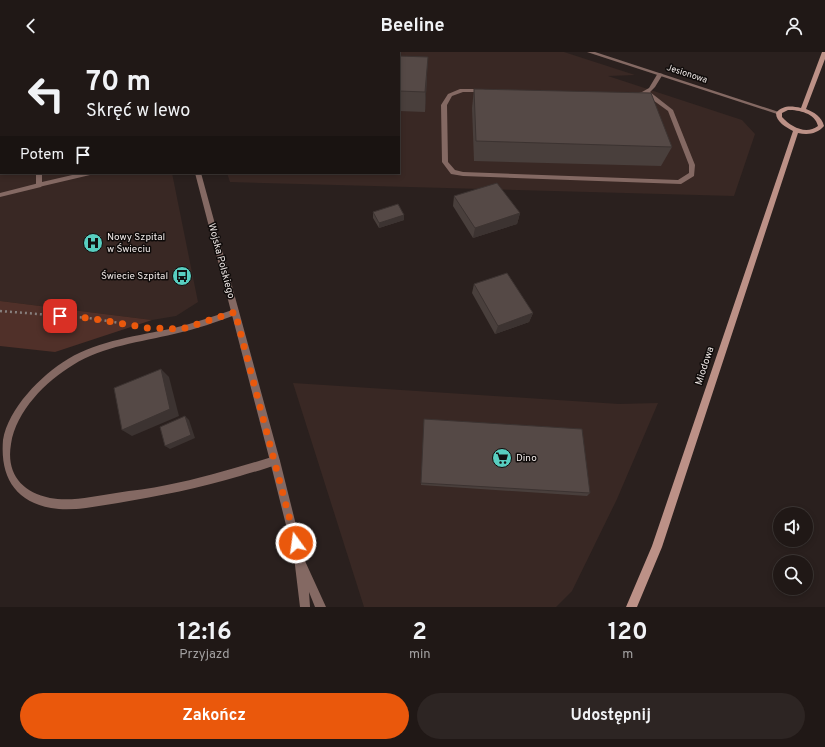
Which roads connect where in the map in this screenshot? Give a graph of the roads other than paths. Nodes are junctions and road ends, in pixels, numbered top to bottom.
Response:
1 (590, 52) edge
2 (825, 52) edge
3 (660, 74) junction
4 (493, 91) edge
5 (646, 92) junction
6 (625, 95) edge
7 (803, 110) junction
8 (779, 113) junction
9 (823, 127) edge
10 (796, 130) junction
11 (39, 174) edge
12 (86, 174) edge
13 (198, 174) edge
14 (39, 185) junction
15 (0, 194) edge
16 (235, 312) junction
17 (275, 462) junction
18 (299, 557) junction
19 (305, 607) edge
20 (321, 607) edge
21 (630, 607) edge

1 - 3 street, Jesionowa
2 - 7 main road
3 - 5 street
3 - 8 street, Jesionowa
4 - 5 street
5 - 6 street
7 - 8 main road
7 - 9 main road
8 - 10 main road
9 - 10 main road
10 - 21 main road, Miodowa
11 - 14 street
12 - 14 street
13 - 16 street, Wojska Polskiego
14 - 15 street
16 - 17 street, Wojska Polskiego
16 - 17 street
17 - 18 street, Wojska Polskiego
18 - 19 street, Wojska Polskiego
18 - 20 street, Wojska Polskiego

